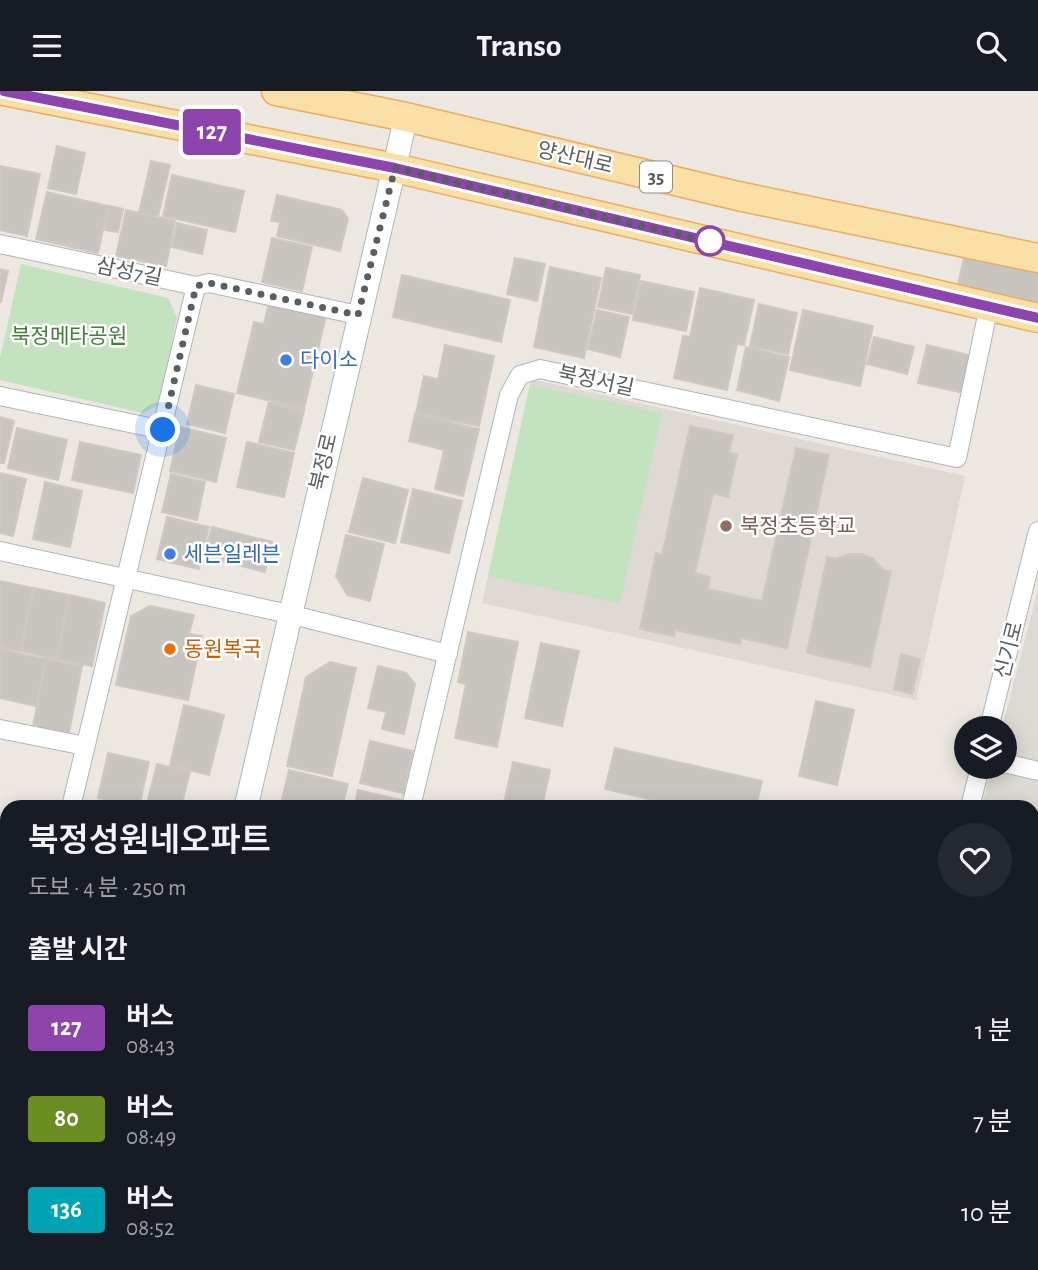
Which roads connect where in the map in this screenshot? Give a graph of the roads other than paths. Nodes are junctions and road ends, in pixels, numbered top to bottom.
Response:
1 (4, 91) edge
2 (276, 91) edge
3 (406, 117) junction
4 (395, 168) junction
5 (0, 244) edge
6 (1038, 258) edge
7 (196, 286) junction
8 (989, 306) junction
9 (358, 315) junction
10 (1038, 318) edge
11 (0, 396) edge
12 (163, 430) junction
13 (1038, 531) edge
14 (0, 551) edge
15 (126, 579) junction
16 (289, 614) junction
17 (448, 654) junction
18 (992, 716) edge
19 (0, 729) edge
20 (85, 746) junction
21 (1017, 766) edge
22 (1038, 771) edge
23 (977, 779) edge
24 (73, 800) edge
25 (248, 800) edge
26 (413, 800) edge
27 (972, 800) edge

1 - 4 main road
2 - 3 main road, 양산대로 / 35
3 - 4 street, 북정로
3 - 6 main road, 양산대로 / 35
4 - 8 main road
4 - 9 street, 북정로
5 - 7 street, 삼성7길
7 - 9 street, 삼성7길
7 - 12 street
8 - 10 main road
8 - 17 street, 북정서길
9 - 16 street, 북정로
11 - 12 street
12 - 15 street
13 - 18 street, 신기로
14 - 15 street
15 - 16 street
15 - 20 street
16 - 17 street
16 - 25 street, 북정로
17 - 26 street, 북정서길
19 - 20 street
20 - 24 street
21 - 22 street
23 - 27 street

